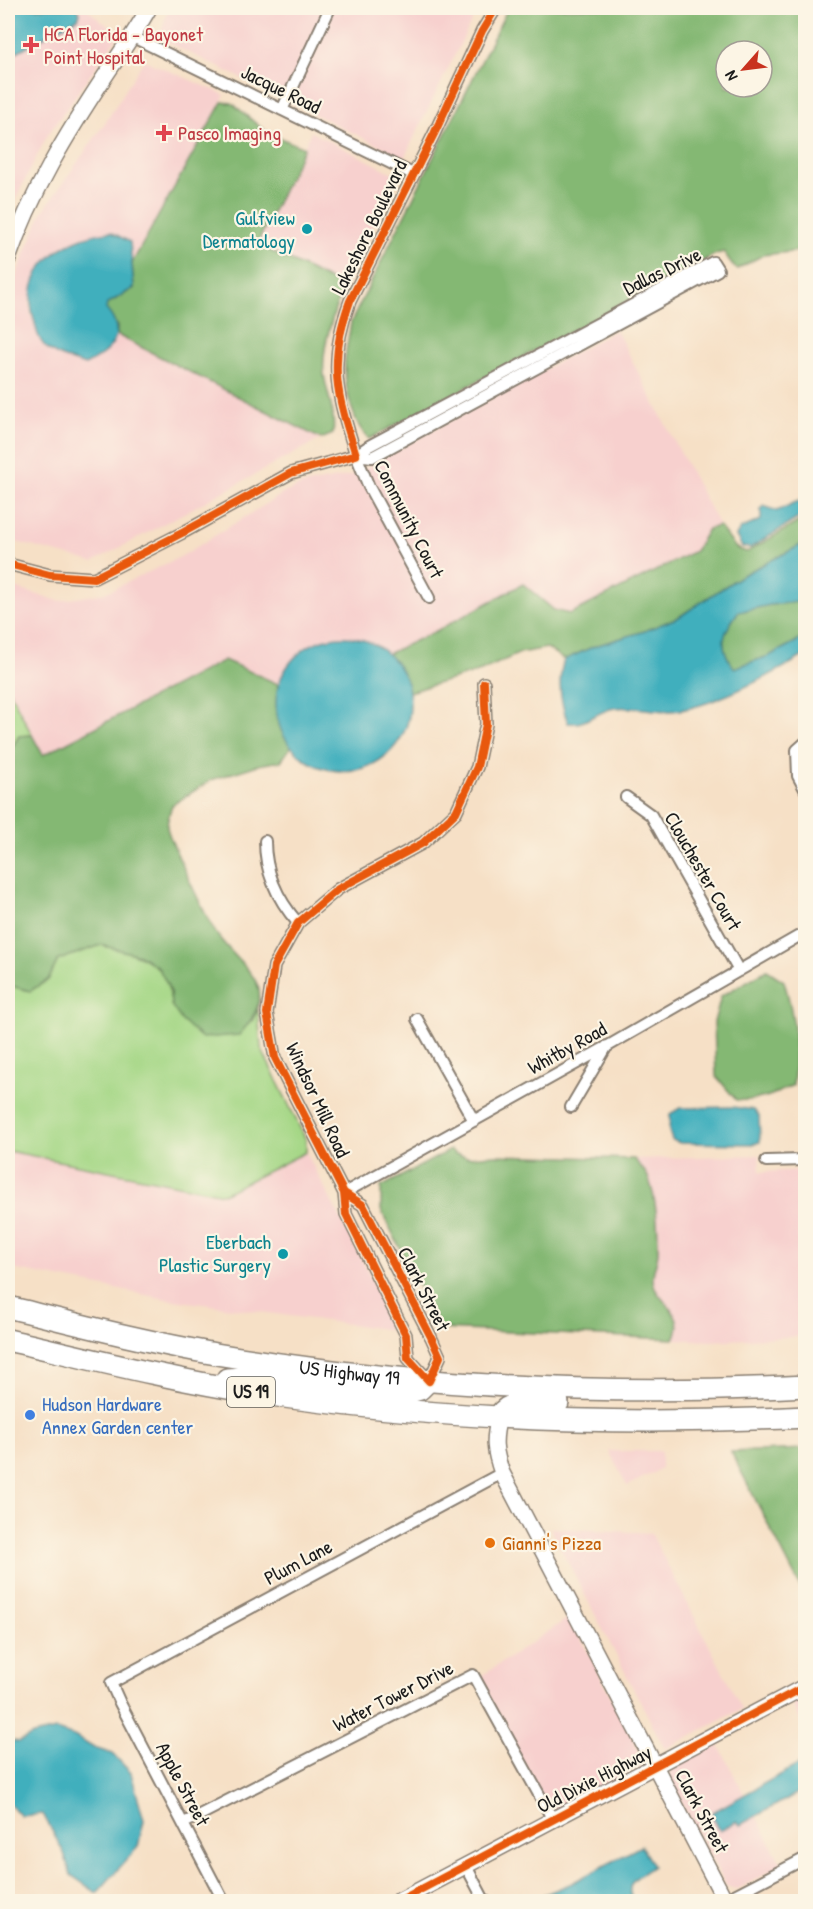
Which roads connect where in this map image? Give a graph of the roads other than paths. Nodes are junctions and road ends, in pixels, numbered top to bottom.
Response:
1 (149, 8) edge
2 (330, 8) edge
3 (496, 8) edge
4 (133, 37) junction
5 (282, 110) junction
6 (413, 174) junction
7 (8, 259) edge
8 (357, 455) junction
9 (8, 564) edge
10 (429, 598) dead end
11 (484, 683) dead end
12 (806, 742) edge
13 (806, 791) edge
14 (626, 797) dead end
15 (265, 841) dead end
16 (298, 923) junction
17 (806, 932) edge
18 (739, 971) junction
19 (417, 1019) dead end
20 (608, 1046) junction
21 (571, 1107) dead end
22 (474, 1121) junction
23 (806, 1160) edge
24 (766, 1161) dead end
25 (344, 1193) junction
26 (8, 1307) edge
27 (8, 1340) edge
28 (429, 1381) junction
29 (194, 1382) junction
30 (806, 1386) edge
31 (676, 1390) junction
32 (806, 1402) edge
33 (499, 1417) junction
34 (806, 1417) edge
35 (756, 1419) junction
36 (502, 1473) junction
37 (111, 1683) joint
38 (806, 1686) edge
39 (654, 1767) junction
40 (552, 1818) junction
41 (184, 1823) junction
42 (806, 1858) edge
43 (466, 1866) junction
44 (726, 1901) edge
45 (225, 1902) edge
46 (397, 1902) edge
47 (485, 1902) edge

1 - 4 street
2 - 5 street
3 - 6 street, Lakeshore Boulevard
4 - 5 street, Jacque Road
4 - 7 street
5 - 6 street, Jacque Road
6 - 8 street, Lakeshore Boulevard
8 - 8 street, Dallas Drive
8 - 9 street
8 - 10 street, Community Court
11 - 16 street, Windsor Mill Road
12 - 13 street
14 - 18 street, Clouchester Court
15 - 16 street
16 - 25 street, Windsor Mill Road
17 - 18 street, Whitby Road
18 - 20 street, Whitby Road
19 - 22 street
20 - 21 street
20 - 22 street, Whitby Road
22 - 25 street, Whitby Road
23 - 24 street
25 - 28 street, Clark Street
25 - 28 street, Clark Street
26 - 28 highway, US Highway 19 / US 19
27 - 29 highway, US Highway 19 / US 19
28 - 29 highway
28 - 31 highway, US Highway 19 / US 19
29 - 33 highway, US Highway 19 / US 19
30 - 31 highway, US Highway 19 / US 19
31 - 33 highway
32 - 35 highway
33 - 35 highway, US Highway 19 / US 19
33 - 36 street, Clark Street
34 - 35 highway, US Highway 19 / US 19
36 - 37 street, Plum Lane
36 - 39 street, Clark Street
37 - 41 street, Apple Street
38 - 39 street, Old Dixie Highway
39 - 40 street, Old Dixie Highway
39 - 44 street, Clark Street
40 - 41 street, Water Tower Drive
40 - 43 street, Old Dixie Highway
41 - 45 street, Apple Street
42 - 44 street
43 - 46 street, Old Dixie Highway
43 - 47 street

